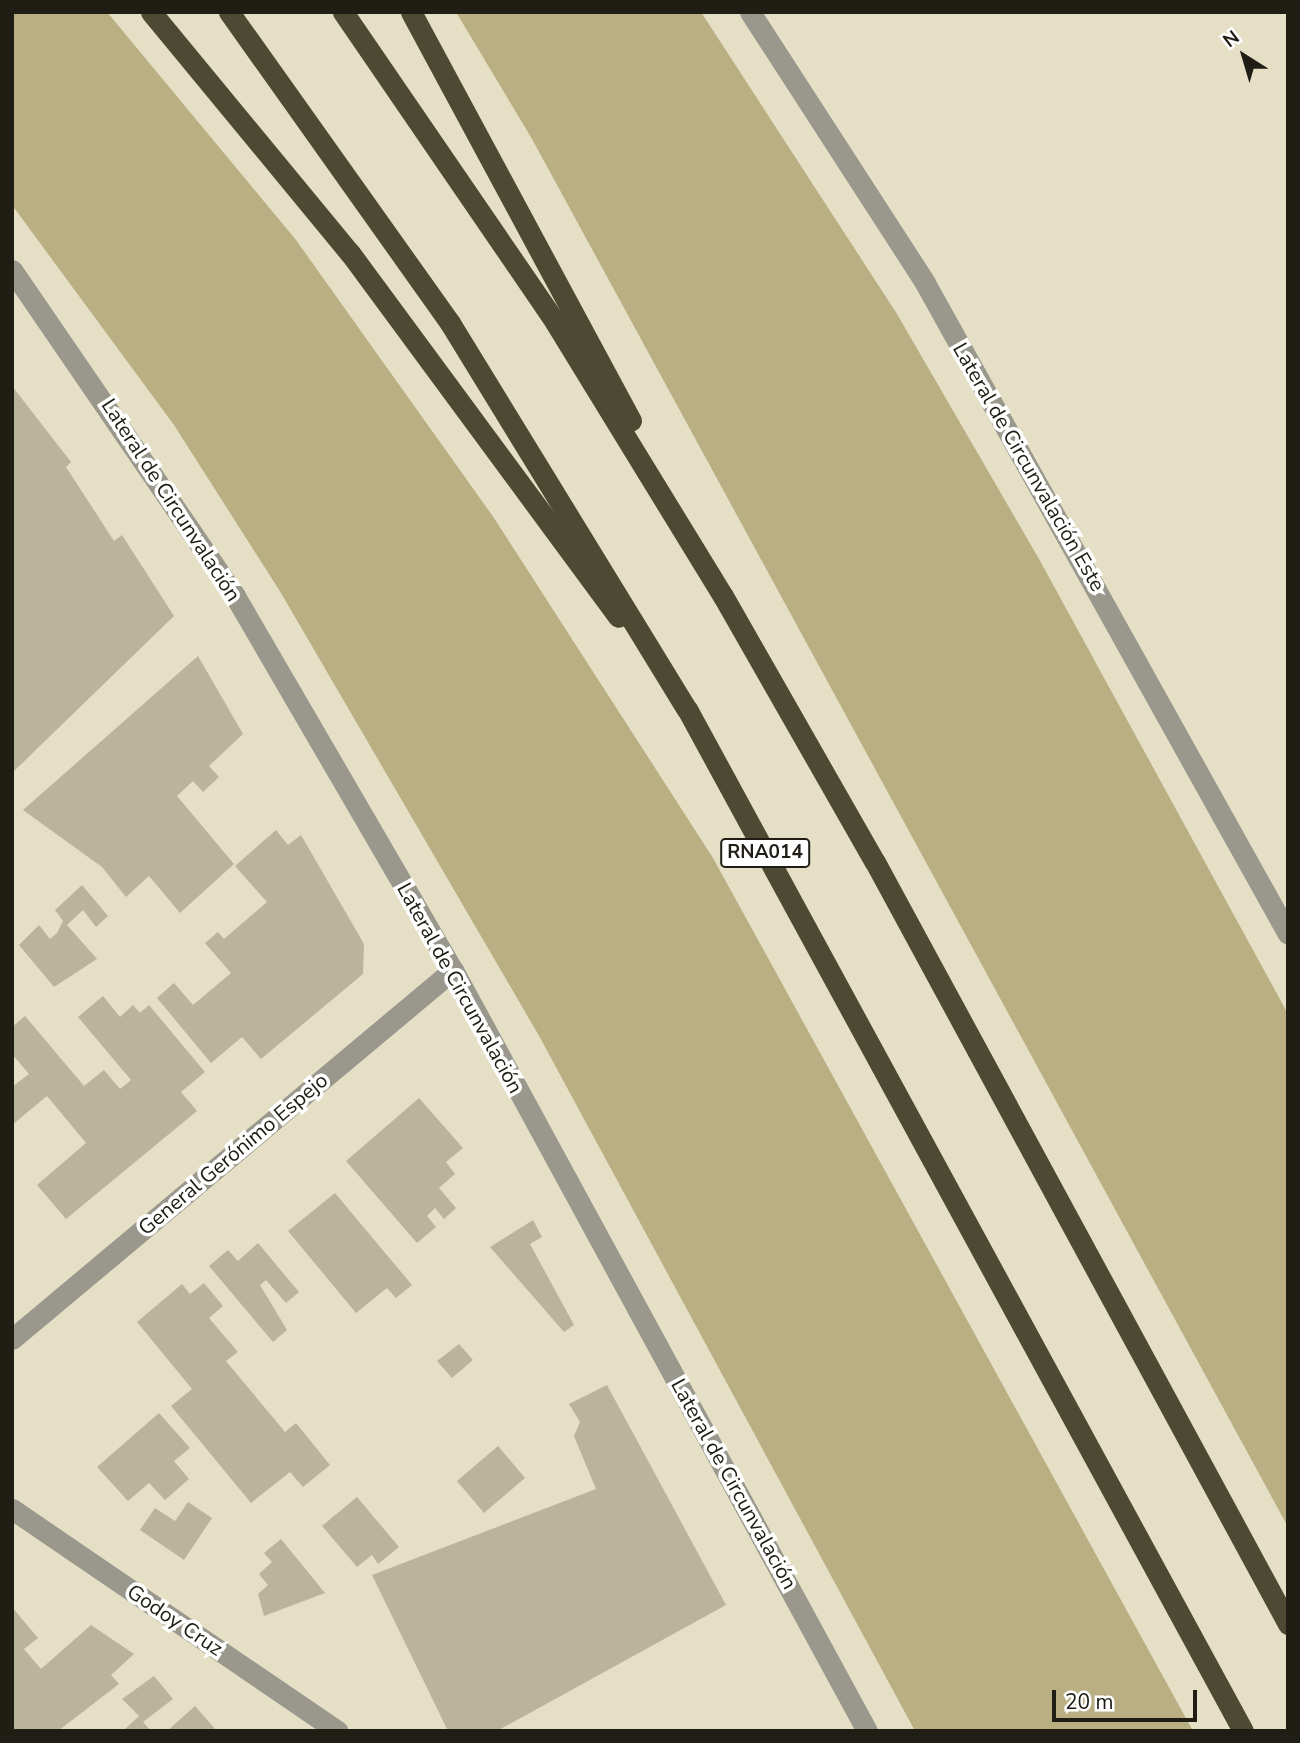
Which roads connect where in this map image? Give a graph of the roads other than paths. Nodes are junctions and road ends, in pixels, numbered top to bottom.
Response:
1 (151, 12) edge
2 (229, 12) edge
3 (343, 12) edge
4 (411, 12) edge
5 (750, 12) edge
6 (12, 270) edge
7 (723, 596) junction
8 (687, 709) junction
9 (1288, 934) edge
10 (453, 970) junction
11 (12, 1339) edge
12 (12, 1509) edge
13 (1288, 1623) edge
14 (338, 1731) edge
15 (867, 1731) edge
16 (1243, 1731) edge

1 - 8 highway
2 - 8 highway, RNA014
3 - 7 highway
4 - 7 highway
5 - 9 street, Lateral de Circunvalación Este
6 - 10 street, Lateral de Circunvalación
7 - 13 highway
8 - 16 highway, RNA014
10 - 11 street, General Gerónimo Espejo
10 - 15 street, Lateral de Circunvalación
12 - 14 street, Godoy Cruz

